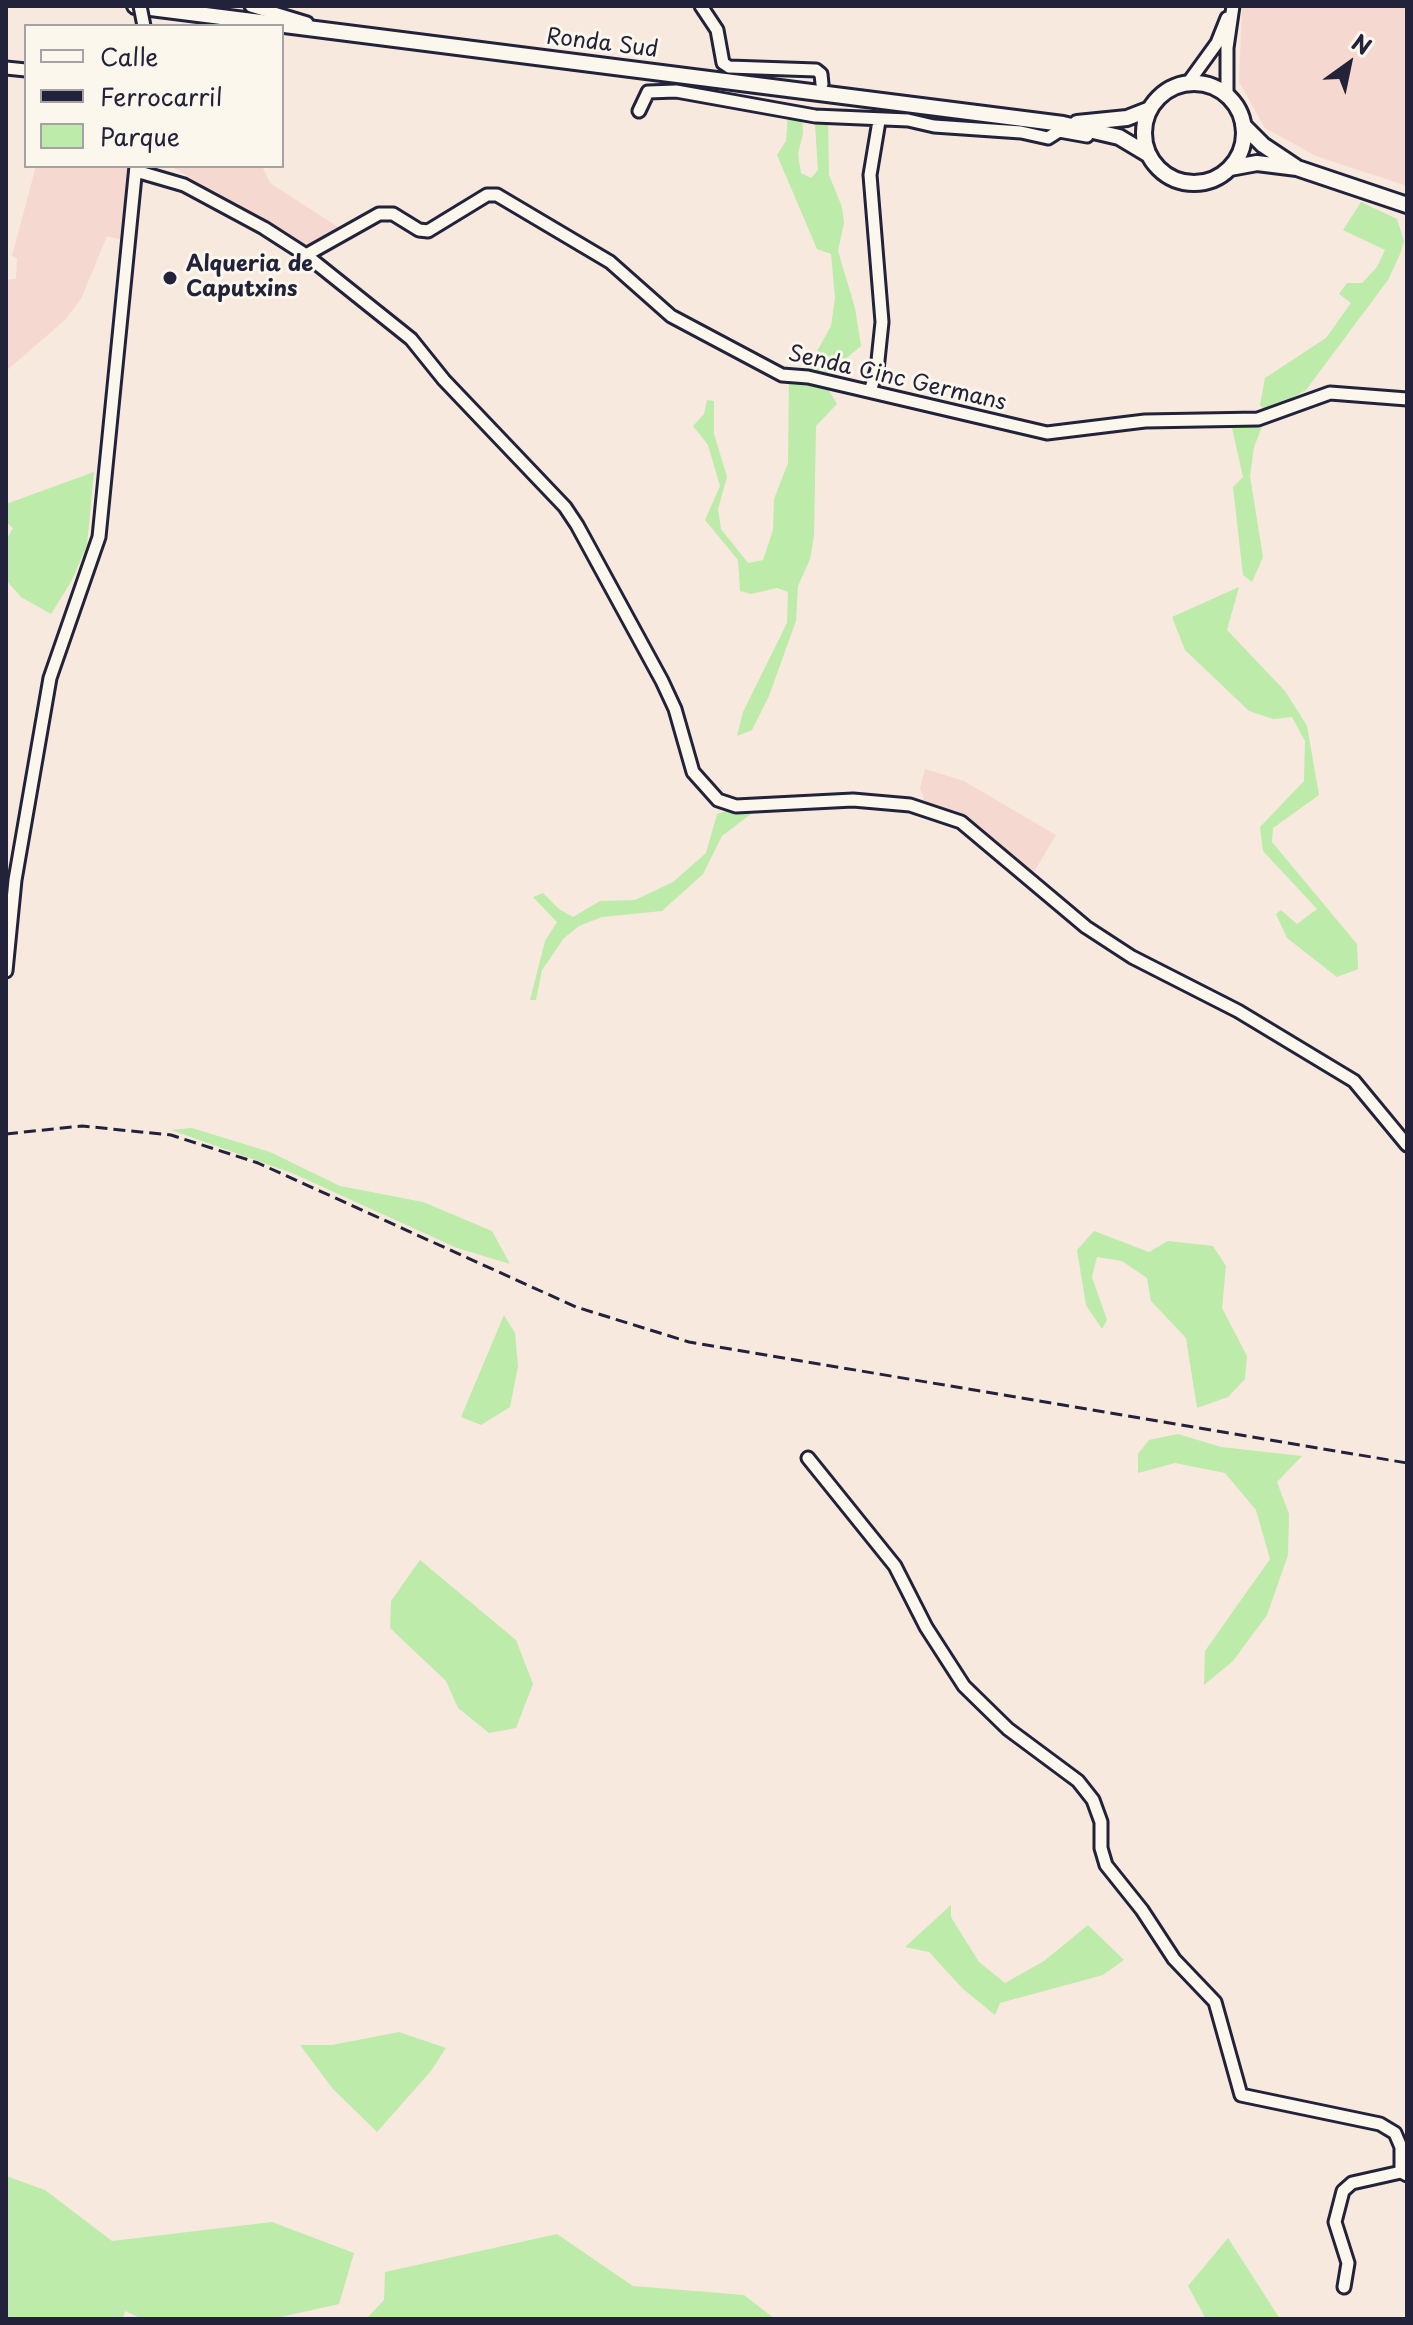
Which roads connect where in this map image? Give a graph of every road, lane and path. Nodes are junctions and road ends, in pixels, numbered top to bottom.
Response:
1 (138, 6) edge
2 (251, 6) edge
3 (701, 6) edge
4 (1232, 6) edge
5 (271, 24) edge
6 (284, 26) edge
7 (338, 33) junction
8 (1188, 83) junction
9 (822, 84) dead end
10 (1227, 95) junction
11 (819, 100) dead end
12 (1150, 109) junction
13 (639, 111) dead end
14 (815, 116) junction
15 (879, 121) junction
16 (1063, 124) junction
17 (1243, 125) junction
18 (1119, 137) junction
19 (1149, 155) junction
20 (1230, 168) junction
21 (1297, 168) junction
22 (136, 169) edge
23 (1407, 205) edge
24 (306, 255) junction
25 (870, 391) junction
26 (1407, 399) edge
27 (6, 971) edge
28 (1407, 1145) edge
29 (808, 1458) dead end
30 (1404, 2173) edge
31 (1344, 2287) dead end

1 - 5 main road, Ronda Sud
2 - 7 street
3 - 9 street
4 - 8 street
4 - 10 street
6 - 7 main road, Ronda Sud
7 - 16 main road, Ronda Sud
8 - 10 main road
8 - 12 main road
10 - 17 main road
11 - 14 street
12 - 16 main road
12 - 19 main road
13 - 14 street
14 - 15 street
15 - 18 street
15 - 25 street
16 - 18 main road
17 - 20 main road
17 - 21 main road
18 - 19 main road
19 - 20 main road
20 - 21 main road
21 - 23 main road
22 - 24 street
22 - 27 street
24 - 25 street, Senda Cinc Germans
24 - 28 street
25 - 26 street, Senda Cinc Germans
29 - 30 street
30 - 31 street

